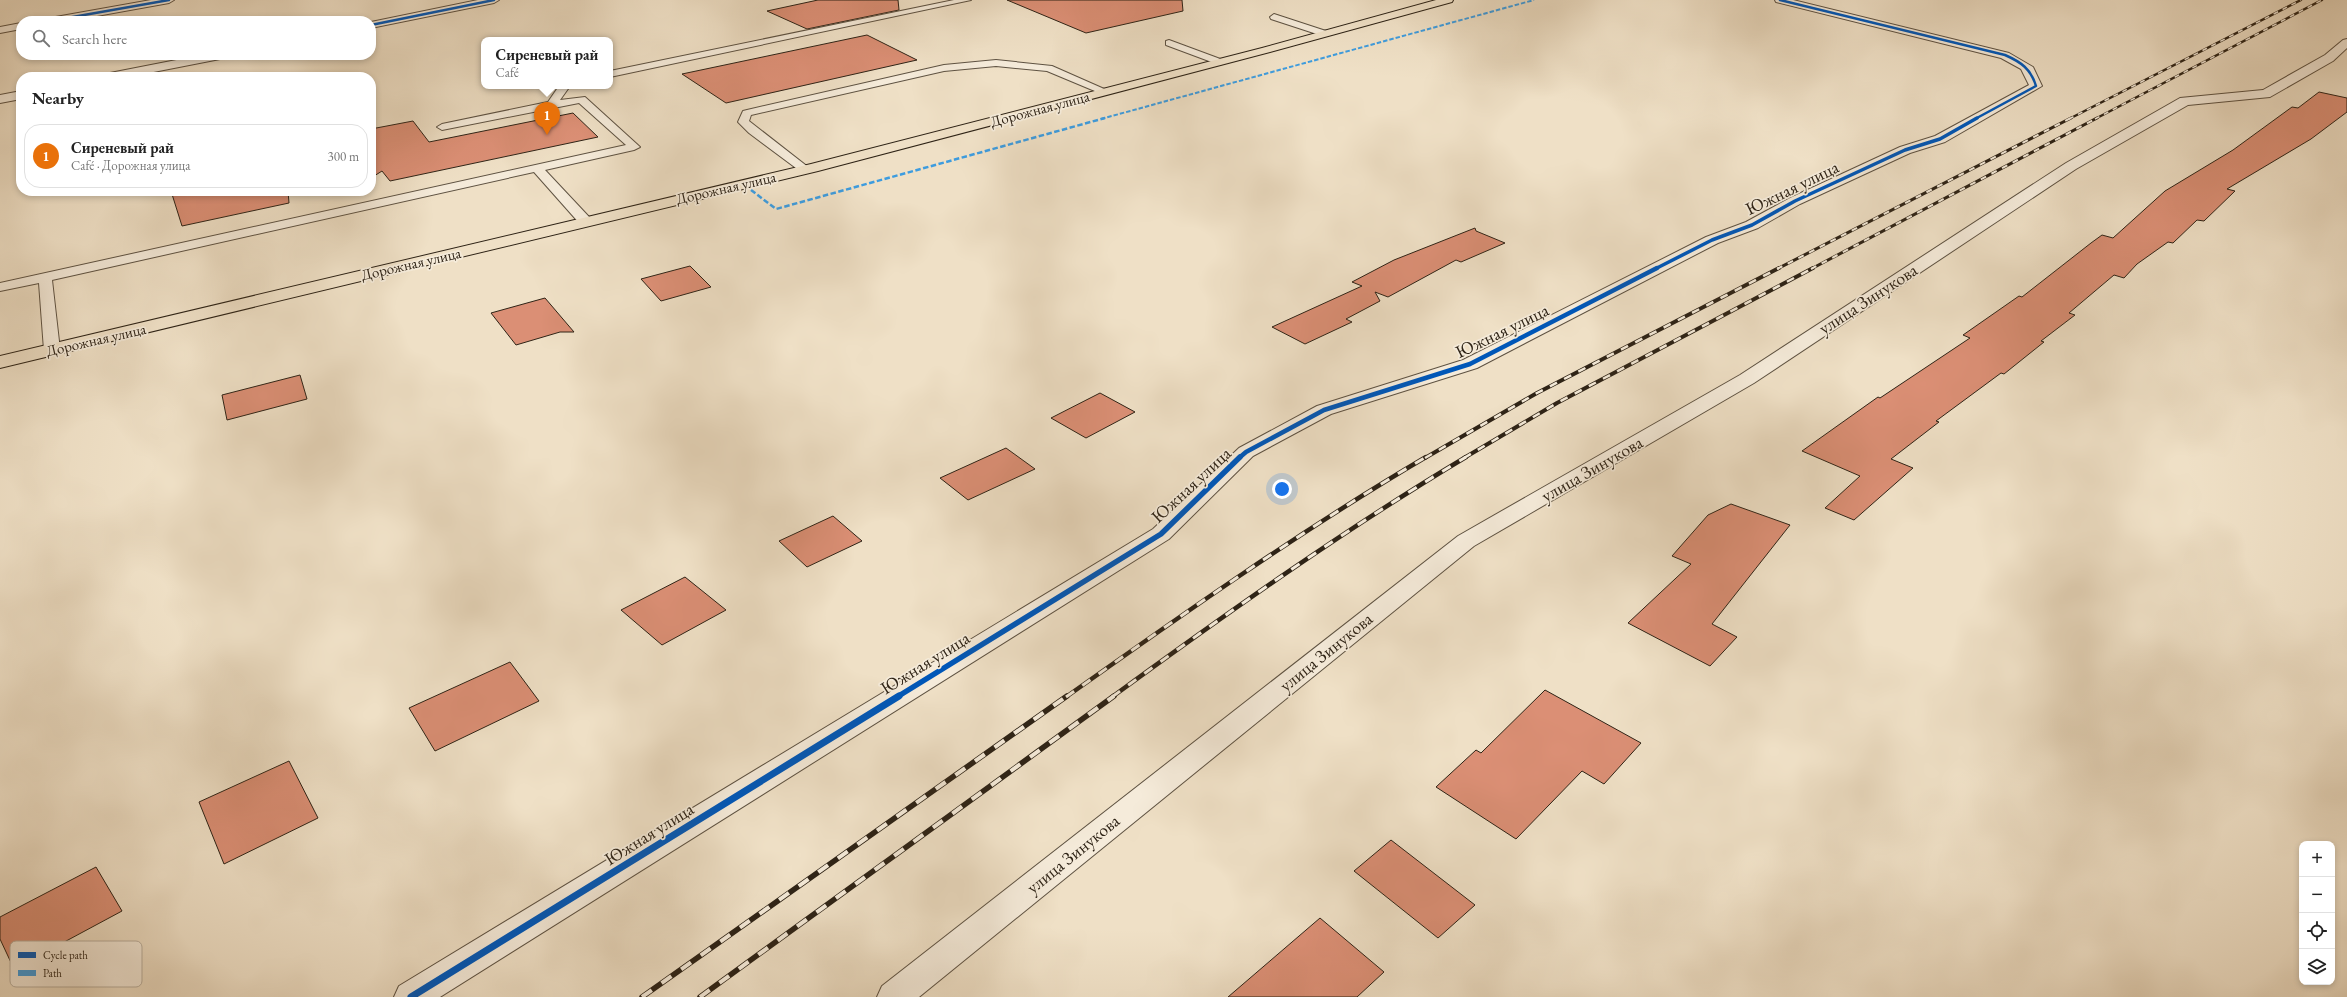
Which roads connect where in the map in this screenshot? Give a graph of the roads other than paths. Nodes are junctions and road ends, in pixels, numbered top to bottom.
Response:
1 (170, 0) edge
2 (494, 0) edge
3 (967, 0) edge
4 (1448, 0) edge
5 (1780, 0) edge
6 (79, 16) edge
7 (1274, 17) dead end
8 (376, 24) edge
9 (16, 27) edge
10 (0, 30) edge
11 (1326, 34) junction
12 (2347, 42) edge
13 (1169, 43) dead end
14 (195, 60) edge
15 (1220, 62) junction
16 (135, 72) edge
17 (613, 73) edge
18 (562, 89) edge
19 (1106, 92) junction
20 (16, 96) edge
21 (0, 99) edge
22 (552, 105) junction
23 (442, 127) dead end
24 (537, 168) junction
25 (804, 170) junction
26 (586, 222) junction
27 (45, 277) junction
28 (0, 287) edge
29 (52, 350) junction
30 (0, 362) edge
31 (411, 997) edge
32 (894, 997) edge

1 - 6 street
2 - 8 street
3 - 17 lane
4 - 11 main road, Дорожная улица
5 - 31 street, Южная улица
7 - 11 lane
9 - 10 street
11 - 15 main road, Дорожная улица
12 - 32 street, улица Зинукова
13 - 15 lane
14 - 16 street
15 - 19 main road, Дорожная улица
18 - 22 lane
19 - 25 main road, Дорожная улица
19 - 25 lane
20 - 21 street
22 - 23 lane
22 - 24 lane
24 - 26 lane
24 - 27 lane
25 - 26 main road, Дорожная улица
26 - 29 main road, Дорожная улица
27 - 28 lane
27 - 29 lane
29 - 30 main road, Дорожная улица

